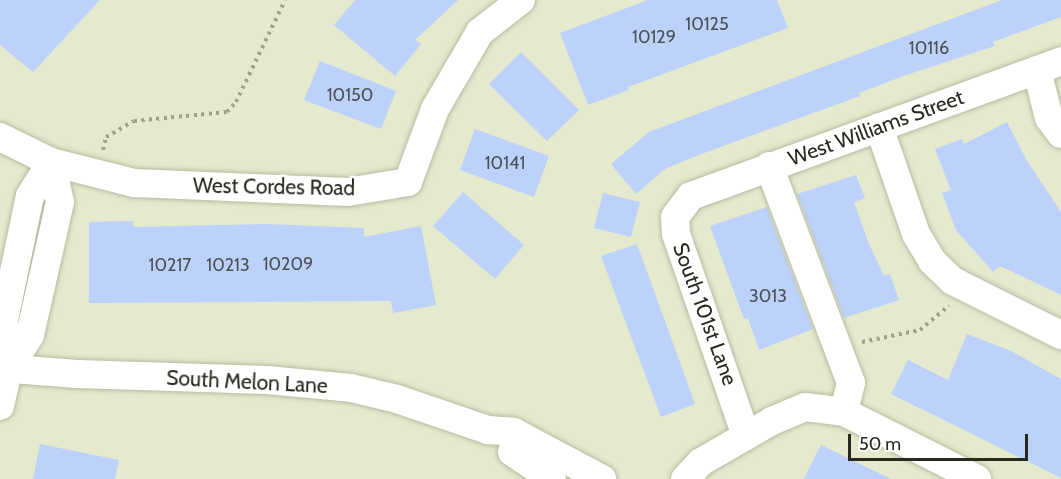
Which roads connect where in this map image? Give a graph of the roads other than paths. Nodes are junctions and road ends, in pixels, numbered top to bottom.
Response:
1 (522, 0) edge
2 (1049, 65) edge
3 (879, 127) junction
4 (1061, 134) edge
5 (0, 137) edge
6 (51, 162) junction
7 (770, 166) junction
8 (691, 196) joint
9 (1061, 335) edge
10 (4, 369) edge
11 (0, 406) edge
12 (844, 412) junction
13 (488, 430) junction
14 (746, 436) junction
15 (552, 479) edge
16 (602, 479) edge
17 (685, 479) edge
18 (977, 479) edge

1 - 6 street, West Cordes Road
2 - 3 street, West Williams Street
2 - 4 street
3 - 7 street, West Williams Street
3 - 9 street
5 - 6 street, West Cordes Road
6 - 10 street
7 - 8 street, West Williams Street
7 - 12 street
8 - 14 street, South 101st Lane
10 - 11 street
10 - 13 street, South Melon Lane
12 - 14 street
12 - 18 street
13 - 15 street, South Melon Lane
13 - 16 street, South Melon Lane
14 - 17 street

